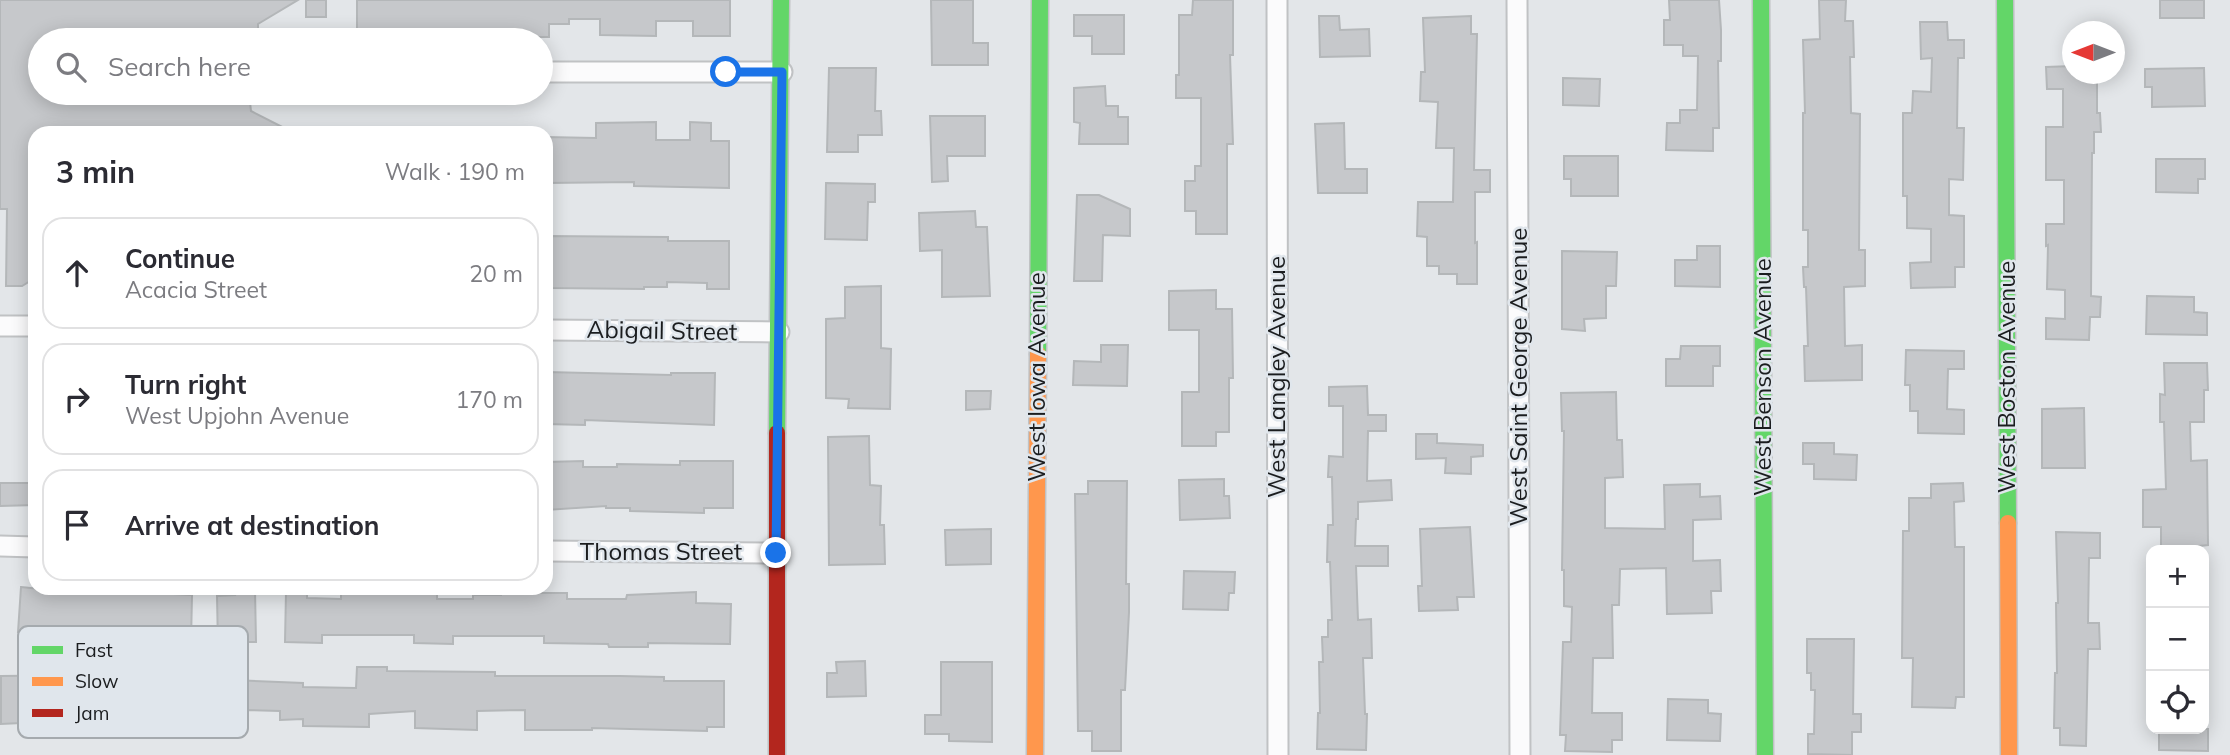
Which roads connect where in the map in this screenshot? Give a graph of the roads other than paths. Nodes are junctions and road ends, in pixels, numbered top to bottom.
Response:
1 (781, 0) edge
2 (1040, 0) edge
3 (1277, 0) edge
4 (1517, 0) edge
5 (1760, 0) edge
6 (2004, 0) edge
7 (553, 72) edge
8 (782, 72) junction
9 (0, 326) edge
10 (28, 326) edge
11 (553, 330) edge
12 (779, 332) junction
13 (0, 547) edge
14 (28, 547) edge
15 (553, 551) edge
16 (776, 553) junction
17 (777, 755) edge
18 (1035, 755) edge
19 (1278, 755) edge
20 (1520, 755) edge
21 (1765, 755) edge
22 (2009, 755) edge

1 - 8 street
2 - 18 street, West Iowa Avenue
3 - 19 street, West Langley Avenue
4 - 20 street, West Saint George Avenue
5 - 21 street, West Benson Avenue
6 - 22 street, West Boston Avenue
7 - 8 street
8 - 12 street
9 - 10 street
11 - 12 street, Abigail Street
12 - 16 street
13 - 14 street
15 - 16 street, Thomas Street
16 - 17 street

